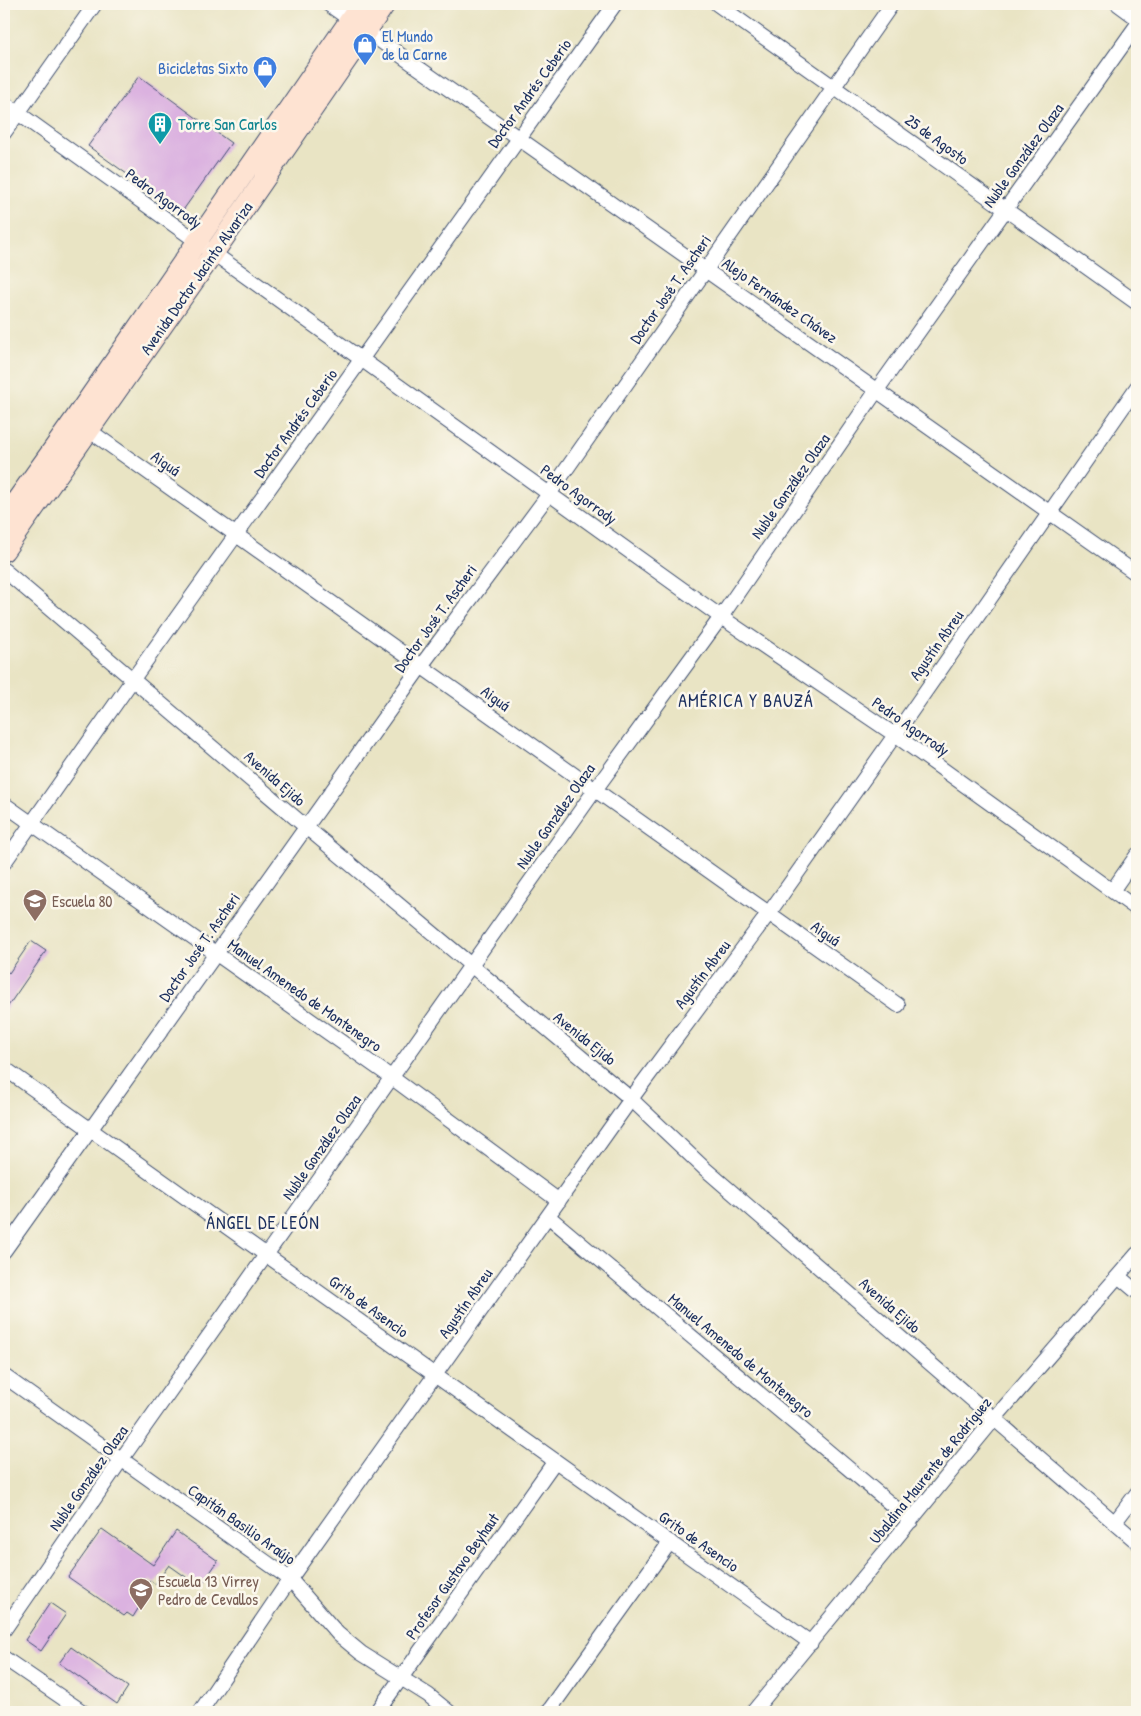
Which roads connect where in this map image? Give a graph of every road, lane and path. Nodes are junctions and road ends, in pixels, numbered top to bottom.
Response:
1 (95, 4) edge
2 (328, 4) edge
3 (385, 4) edge
4 (615, 4) edge
5 (717, 4) edge
6 (892, 4) edge
7 (1118, 4) edge
8 (355, 11) edge
9 (1137, 18) edge
10 (1137, 24) edge
11 (367, 30) junction
12 (834, 86) junction
13 (4, 104) edge
14 (17, 113) junction
15 (4, 132) edge
16 (519, 137) junction
17 (1005, 209) junction
18 (205, 248) junction
19 (705, 269) junction
20 (1137, 303) edge
21 (361, 360) junction
22 (1137, 387) edge
23 (877, 390) junction
24 (82, 425) junction
25 (549, 494) junction
26 (1049, 512) junction
27 (4, 518) edge
28 (237, 533) junction
29 (5, 546) edge
30 (4, 570) edge
31 (1137, 574) edge
32 (721, 617) junction
33 (421, 666) junction
34 (133, 679) junction
35 (895, 736) junction
36 (595, 790) junction
37 (4, 804) edge
38 (32, 824) junction
39 (306, 827) junction
40 (1137, 855) edge
41 (4, 863) edge
42 (1112, 891) junction
43 (1137, 909) edge
44 (769, 913) junction
45 (216, 953) junction
46 (471, 966) junction
47 (898, 1005) dead end
48 (4, 1068) edge
49 (391, 1077) junction
50 (632, 1099) junction
51 (92, 1130) junction
52 (559, 1201) junction
53 (548, 1216) junction
54 (4, 1251) edge
55 (1137, 1254) edge
56 (267, 1255) junction
57 (1118, 1276) junction
58 (1137, 1292) edge
59 (435, 1375) junction
60 (4, 1376) edge
61 (995, 1418) junction
62 (121, 1460) junction
63 (555, 1461) junction
64 (1137, 1493) edge
65 (911, 1520) junction
66 (1115, 1522) junction
67 (670, 1542) junction
68 (1137, 1542) edge
69 (290, 1579) junction
70 (4, 1630) edge
71 (811, 1643) junction
72 (4, 1658) edge
73 (402, 1678) junction
74 (83, 1712) edge
75 (200, 1712) edge
76 (377, 1712) edge
77 (449, 1712) edge
78 (548, 1712) edge
79 (753, 1712) edge

1 - 14 street
2 - 8 street, Alejo Fernández Chávez
3 - 11 main road, Avenida Doctor Jacinto Alvariza
4 - 16 street, Doctor Andrés Ceberio
5 - 12 street, 25 de Agosto
6 - 12 street, Doctor José T. Ascheri
7 - 9 street
8 - 11 street, Alejo Fernández Chávez
8 - 18 main road, Avenida Doctor Jacinto Alvariza
10 - 17 street, Nuble González Olaza
11 - 16 street, Alejo Fernández Chávez
11 - 18 main road, Avenida Doctor Jacinto Alvariza
12 - 17 street, 25 de Agosto
12 - 19 street, Doctor José T. Ascheri
13 - 14 street, Pedro Agorrody
14 - 15 street
14 - 18 street, Pedro Agorrody
16 - 19 street, Alejo Fernández Chávez
16 - 21 street, Doctor Andrés Ceberio
17 - 20 street, 25 de Agosto
17 - 23 street, Nuble González Olaza
18 - 21 street, Pedro Agorrody
18 - 24 main road, Avenida Doctor Jacinto Alvariza
19 - 23 street, Alejo Fernández Chávez
19 - 25 street, Doctor José T. Ascheri
21 - 25 street, Pedro Agorrody
21 - 28 street, Doctor Andrés Ceberio
22 - 26 street, Agustín Abreu
23 - 26 street, Alejo Fernández Chávez
23 - 32 street, Nuble González Olaza
24 - 27 main road, Avenida Doctor Jacinto Alvariza
24 - 28 street, Aiguá
24 - 29 main road, Avenida Doctor Jacinto Alvariza
25 - 32 street, Pedro Agorrody
25 - 33 street, Doctor José T. Ascheri
26 - 31 street, Alejo Fernández Chávez
26 - 35 street, Agustín Abreu
28 - 33 street, Aiguá
28 - 34 street, Doctor Andrés Ceberio
30 - 34 street, Avenida Ejido
32 - 35 street, Pedro Agorrody
32 - 36 street, Nuble González Olaza
33 - 36 street, Aiguá
33 - 39 street, Doctor José T. Ascheri
34 - 38 street, Doctor Andrés Ceberio
34 - 39 street, Avenida Ejido
35 - 42 street, Pedro Agorrody
35 - 44 street, Agustín Abreu
36 - 44 street, Aiguá
36 - 46 street, Nuble González Olaza
37 - 38 street, Manuel Amenedo de Montenegro
38 - 41 street, Doctor Andrés Ceberio
38 - 45 street, Manuel Amenedo de Montenegro
39 - 45 street, Doctor José T. Ascheri
39 - 46 street, Avenida Ejido
40 - 42 street
42 - 43 street, Pedro Agorrody
44 - 47 street, Aiguá
44 - 50 street, Agustín Abreu
45 - 49 street, Manuel Amenedo de Montenegro
45 - 51 street, Doctor José T. Ascheri
46 - 49 street, Nuble González Olaza
46 - 50 street, Avenida Ejido
48 - 51 street, Grito de Asencio
49 - 52 street, Manuel Amenedo de Montenegro
49 - 56 street, Nuble González Olaza
50 - 52 street, Agustín Abreu
50 - 61 street, Avenida Ejido
51 - 54 street, Doctor José T. Ascheri
51 - 56 street, Grito de Asencio
52 - 53 street, Agustín Abreu
53 - 59 street, Agustín Abreu
53 - 65 street, Manuel Amenedo de Montenegro
55 - 57 street, Ubaldina Maurente de Rodríguez
56 - 59 street, Grito de Asencio
56 - 62 street, Nuble González Olaza
57 - 58 street
57 - 61 street, Ubaldina Maurente de Rodríguez
59 - 63 street, Grito de Asencio
59 - 69 street, Agustín Abreu
60 - 62 street, Capitán Basilio Araújo
61 - 65 street, Ubaldina Maurente de Rodríguez
61 - 66 street, Avenida Ejido
62 - 69 street, Capitán Basilio Araújo
62 - 70 street, Nuble González Olaza
63 - 67 street, Grito de Asencio
63 - 73 street, Profesor Gustavo Beyhaut
64 - 66 street
65 - 71 street, Ubaldina Maurente de Rodríguez
66 - 68 street, Avenida Ejido
67 - 71 street, Grito de Asencio
67 - 78 street
69 - 73 street, Capitán Basilio Araújo
69 - 75 street, Agustín Abreu
71 - 79 street, Ubaldina Maurente de Rodríguez
72 - 74 street
73 - 76 street, Profesor Gustavo Beyhaut
73 - 77 street, Capitán Basilio Araújo

